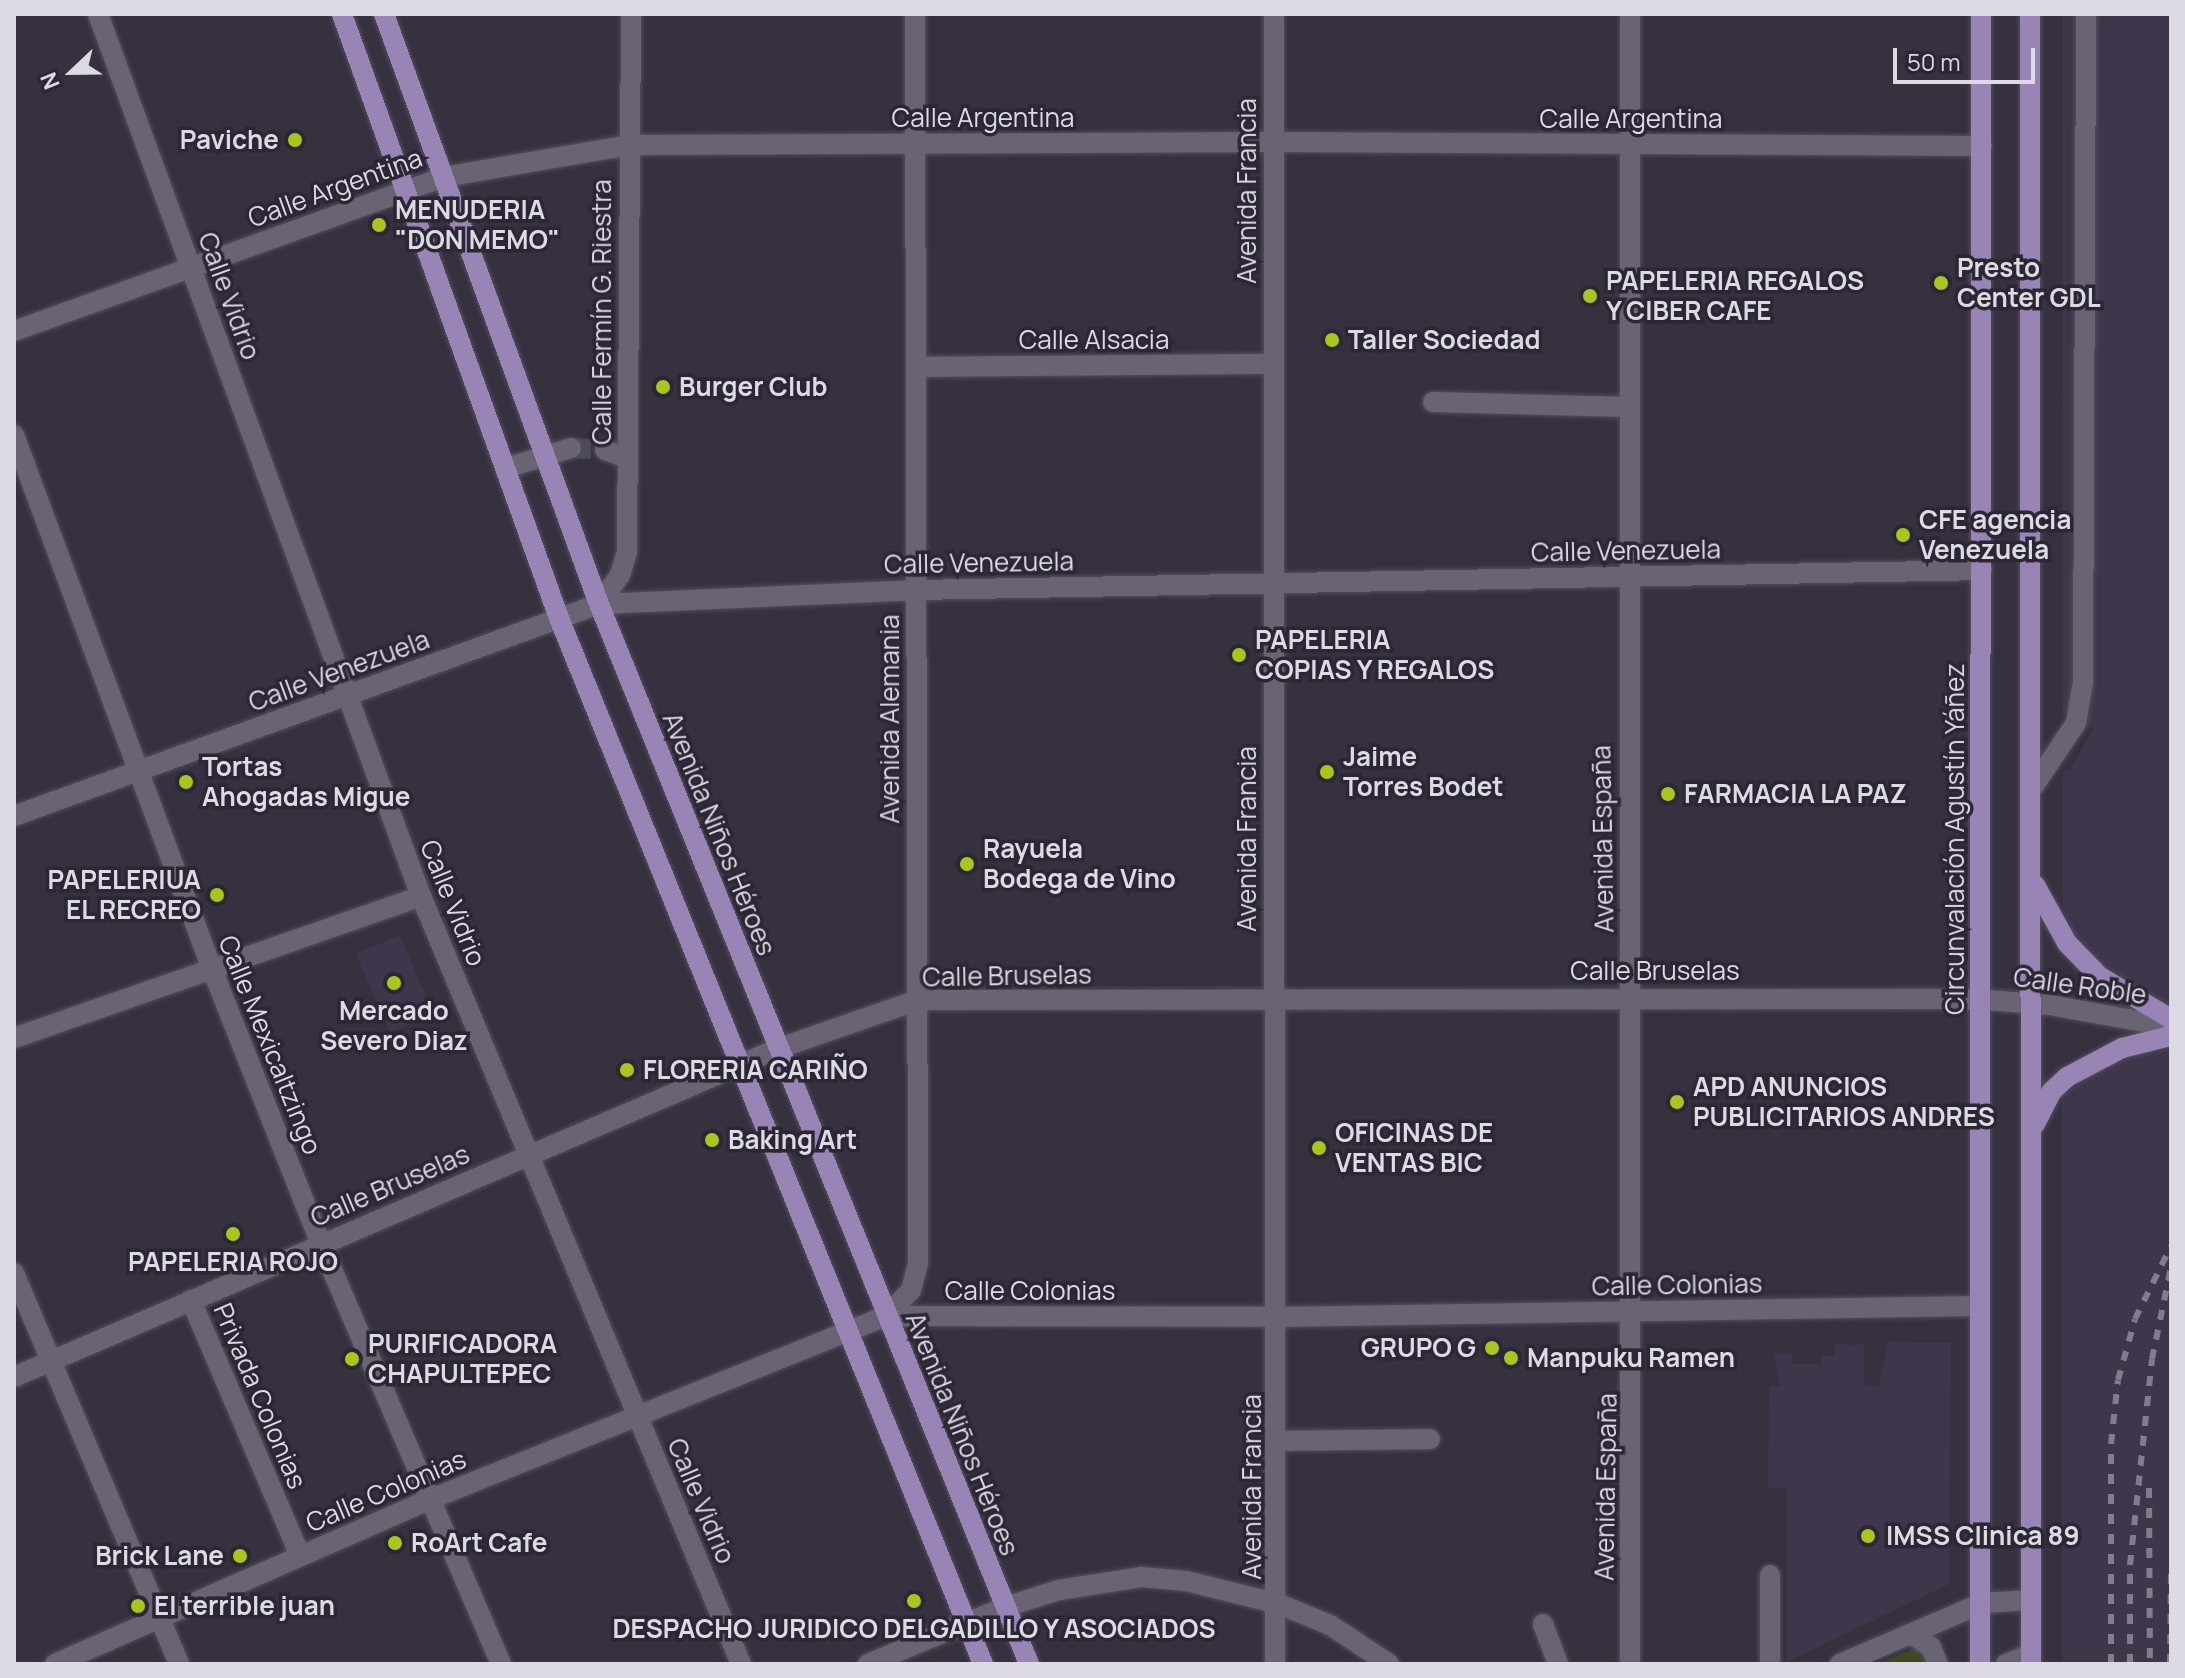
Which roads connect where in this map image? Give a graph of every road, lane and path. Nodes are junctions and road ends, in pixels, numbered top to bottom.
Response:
1 (98, 14) edge
2 (342, 14) edge
3 (384, 14) edge
4 (631, 14) edge
5 (915, 14) edge
6 (1274, 14) edge
7 (1630, 14) edge
8 (1981, 14) edge
9 (2030, 14) edge
10 (2086, 14) edge
11 (1273, 142) junction
12 (629, 145) junction
13 (916, 145) junction
14 (1629, 146) junction
15 (1982, 146) junction
16 (444, 177) junction
17 (406, 190) junction
18 (191, 268) junction
19 (14, 331) edge
20 (1272, 364) junction
21 (917, 367) junction
22 (1433, 402) dead end
23 (1627, 407) junction
24 (14, 435) edge
25 (571, 448) tunnel mouth
26 (605, 450) tunnel mouth
27 (545, 456) junction
28 (627, 458) junction
29 (506, 468) junction
30 (1982, 570) junction
31 (1626, 577) junction
32 (1271, 585) junction
33 (916, 590) junction
34 (599, 604) junction
35 (559, 618) junction
36 (348, 696) junction
37 (136, 772) junction
38 (2031, 790) junction
39 (14, 816) edge
40 (2031, 876) junction
41 (421, 896) junction
42 (212, 969) junction
43 (1630, 996) junction
44 (1980, 999) junction
45 (918, 1000) junction
46 (1274, 1001) junction
47 (2032, 1003) junction
48 (2171, 1019) edge
49 (2171, 1027) edge
50 (2171, 1036) edge
51 (14, 1038) edge
52 (777, 1049) junction
53 (736, 1066) junction
54 (2031, 1131) junction
55 (528, 1154) junction
56 (321, 1244) junction
57 (14, 1273) edge
58 (191, 1300) junction
59 (1979, 1306) junction
60 (1634, 1312) junction
61 (886, 1316) junction
62 (1276, 1317) junction
63 (845, 1330) junction
64 (50, 1361) junction
65 (14, 1377) edge
66 (636, 1414) junction
67 (1430, 1439) dead end
68 (1277, 1441) junction
69 (431, 1499) junction
70 (300, 1556) junction
71 (1770, 1575) dead end
72 (2031, 1600) junction
73 (1982, 1603) junction
74 (1279, 1604) junction
75 (1005, 1607) junction
76 (160, 1618) junction
77 (965, 1623) junction
78 (1543, 1624) dead end
79 (1911, 1634) junction
80 (2031, 1659) edge
81 (55, 1664) edge
82 (179, 1664) edge
83 (501, 1664) edge
84 (741, 1664) edge
85 (868, 1664) edge
86 (983, 1664) edge
87 (1029, 1664) edge
88 (1275, 1664) edge
89 (1389, 1664) edge
90 (1558, 1664) edge
91 (1630, 1664) edge
92 (1770, 1664) edge
93 (1840, 1664) edge
94 (1938, 1664) edge
95 (1980, 1664) edge
96 (2006, 1664) edge

1 - 18 street, Calle Vidrio
2 - 17 main road
3 - 16 main road, Avenida Niños Héroes
4 - 12 street, Calle Fermín G. Riestra
5 - 13 street, Avenida Alemania
6 - 11 street, Avenida Francia
7 - 14 street, Avenida España
8 - 15 main road, Circunvalación Agustín Yáñez
9 - 38 main road
10 - 38 street
11 - 13 street, Calle Argentina
11 - 14 street, Calle Argentina
11 - 20 street, Avenida Francia
12 - 13 street, Calle Argentina
12 - 16 street, Calle Argentina
12 - 28 street, Calle Fermín G. Riestra
13 - 21 street, Avenida Alemania
14 - 15 street, Calle Argentina
14 - 23 street, Avenida España
15 - 30 main road, Circunvalación Agustín Yáñez
16 - 17 street, Calle Argentina
16 - 27 main road, Avenida Niños Héroes
17 - 18 street, Calle Argentina
17 - 29 main road
18 - 19 street, Calle Argentina
18 - 36 street, Calle Vidrio
20 - 21 street, Calle Alsacia
20 - 32 street, Avenida Francia
21 - 33 street, Avenida Alemania
22 - 23 street
23 - 31 street, Avenida España
24 - 37 street, Calle Mexicaltzingo
25 - 27 street
26 - 28 street
27 - 29 street
27 - 34 main road, Avenida Niños Héroes
28 - 34 street, Calle Fermín G. Riestra
29 - 35 main road
30 - 31 street, Calle Venezuela
30 - 44 main road, Circunvalación Agustín Yáñez
31 - 32 street, Calle Venezuela
31 - 43 street, Avenida España
32 - 33 street, Calle Venezuela
32 - 46 street, Avenida Francia
33 - 34 street, Calle Venezuela
33 - 45 street, Avenida Alemania
34 - 35 street, Calle Venezuela
34 - 52 main road, Avenida Niños Héroes
35 - 36 street, Calle Venezuela
35 - 53 main road
36 - 37 street, Calle Venezuela
36 - 41 street, Calle Vidrio
37 - 39 street, Calle Venezuela
37 - 42 street, Calle Mexicaltzingo
38 - 40 main road
40 - 47 main road
40 - 48 main road
41 - 42 street
41 - 55 street, Calle Vidrio
42 - 51 street
42 - 56 street, Calle Mexicaltzingo
43 - 44 street, Calle Bruselas
43 - 46 street, Calle Bruselas
43 - 60 street, Avenida España
44 - 47 street, Calle Roble
44 - 59 main road, Circunvalación Agustín Yáñez
45 - 46 street, Calle Bruselas
45 - 52 street, Calle Bruselas
45 - 61 street, Avenida Alemania
46 - 62 street, Avenida Francia
47 - 49 street, Calle Roble
47 - 54 main road
50 - 54 main road
52 - 53 street, Calle Bruselas
52 - 61 main road, Avenida Niños Héroes
53 - 55 street, Calle Bruselas
53 - 63 main road
54 - 72 main road
55 - 56 street, Calle Bruselas
55 - 66 street, Calle Vidrio
56 - 58 street, Calle Bruselas
56 - 69 street, Calle Mexicaltzingo
57 - 64 street
58 - 64 street, Calle Bruselas
58 - 70 street, Privada Colonias
59 - 60 street, Calle Colonias
59 - 73 main road, Circunvalación Agustín Yáñez
60 - 62 street, Calle Colonias
60 - 91 street, Avenida España
61 - 62 street, Calle Colonias
61 - 63 street, Calle Colonias
61 - 75 main road, Avenida Niños Héroes
62 - 68 street, Avenida Francia
63 - 66 street, Calle Colonias
63 - 77 main road
64 - 65 street, Calle Bruselas
64 - 76 street
66 - 69 street, Calle Colonias
66 - 84 street, Calle Vidrio
67 - 68 street
68 - 74 street, Avenida Francia
69 - 70 street, Calle Colonias
69 - 83 street, Calle Mexicaltzingo
70 - 76 street, Calle Colonias
71 - 92 street
72 - 73 street
72 - 80 main road
73 - 79 street
73 - 95 main road, Circunvalación Agustín Yáñez
74 - 75 street
74 - 88 street, Avenida Francia
74 - 89 street
75 - 77 street
75 - 87 main road, Avenida Niños Héroes
76 - 81 street, Calle Colonias
76 - 82 street
77 - 85 street
77 - 86 main road
78 - 90 street
79 - 93 street
79 - 94 street
80 - 96 street

